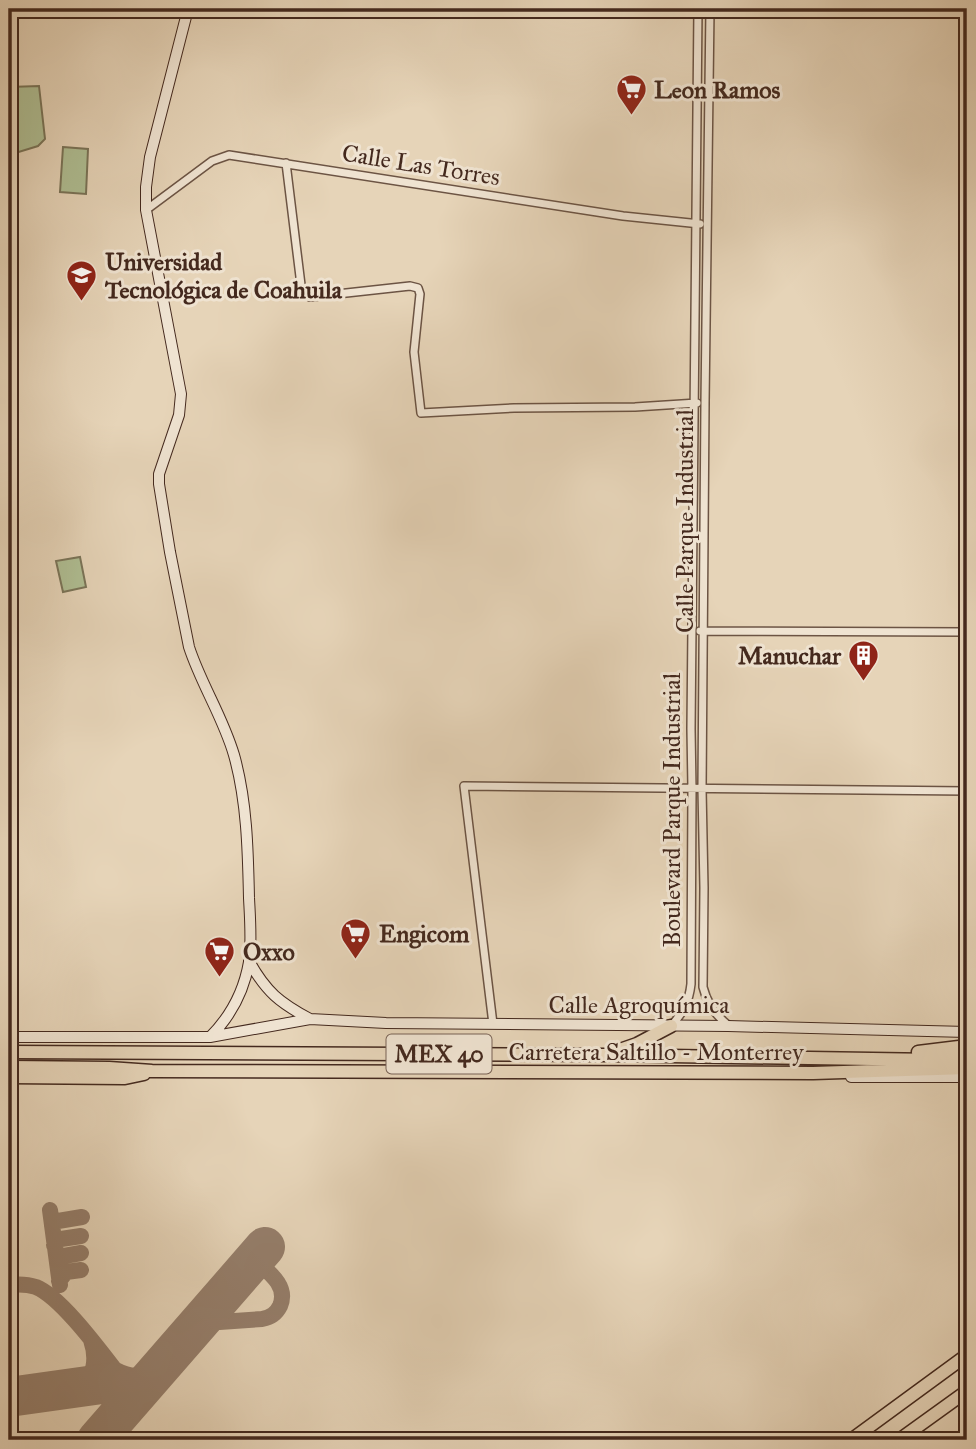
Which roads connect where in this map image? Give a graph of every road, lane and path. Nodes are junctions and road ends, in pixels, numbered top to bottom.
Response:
1 (188, 9) edge
2 (698, 9) edge
3 (710, 9) edge
4 (697, 99) junction
5 (709, 99) junction
6 (286, 163) junction
7 (146, 211) junction
8 (696, 224) junction
9 (707, 225) junction
10 (694, 403) junction
11 (705, 403) junction
12 (692, 631) junction
13 (704, 631) junction
14 (967, 632) edge
15 (692, 789) junction
16 (702, 789) junction
17 (967, 791) edge
18 (692, 888) junction
19 (704, 888) junction
20 (691, 931) junction
21 (703, 932) junction
22 (249, 961) junction
23 (691, 974) junction
24 (703, 974) junction
25 (310, 1019) junction
26 (493, 1024) junction
27 (645, 1026) junction
28 (671, 1026) junction
29 (728, 1026) junction
30 (967, 1032) edge
31 (9, 1037) edge
32 (210, 1037) junction
33 (646, 1040) junction
34 (967, 1046) edge
35 (9, 1054) edge
36 (606, 1055) junction
37 (870, 1058) junction
38 (967, 1058) edge
39 (9, 1067) edge
40 (967, 1068) edge
41 (152, 1071) junction
42 (813, 1073) junction
43 (9, 1077) edge
44 (967, 1077) edge
45 (967, 1355) edge
46 (967, 1391) edge
47 (851, 1440) edge
48 (900, 1440) edge

1 - 7 street
2 - 4 street
3 - 5 street, Calle Parque Industrial
4 - 5 street
4 - 8 street
5 - 9 street, Calle Parque Industrial
6 - 7 street, Calle Las Torres
6 - 8 street, Calle Las Torres
6 - 10 street
7 - 22 street
8 - 9 street, Calle Las Torres
8 - 10 street, Boulevard Parque Industrial
9 - 11 street, Calle Parque Industrial
10 - 11 street
10 - 12 street, Boulevard Parque Industrial
11 - 13 street, Calle Parque Industrial
12 - 13 street
12 - 15 street, Boulevard Parque Industrial
13 - 14 street
13 - 16 street, Calle Parque Industrial
15 - 16 street
15 - 18 street, Boulevard Parque Industrial
15 - 26 street
16 - 17 street
16 - 19 street, Calle Parque Industrial
18 - 19 street
18 - 20 street, Boulevard Parque Industrial
19 - 21 street, Calle Parque Industrial
20 - 21 street
20 - 23 street, Boulevard Parque Industrial
21 - 24 street, Calle Parque Industrial
22 - 25 street
22 - 32 street
23 - 24 street
23 - 28 street, Boulevard Parque Industrial
24 - 29 street, Calle Parque Industrial
25 - 26 street, Calle Agroquímica
25 - 32 street, Calle Agroquímica
26 - 27 street, Calle Agroquímica
27 - 28 street, Calle Agroquímica
27 - 33 highway
28 - 29 street, Calle Agroquímica
28 - 33 highway
29 - 30 street, Calle Agroquímica
31 - 32 street, Calle Agroquímica
33 - 36 highway
34 - 37 highway
35 - 36 highway, Carretera Saltillo - Monterrey / MEX 40
36 - 37 highway, Carretera Saltillo - Monterrey / MEX 40
37 - 38 highway, Carretera Saltillo - Monterrey / MEX 40
39 - 41 highway, Carretera Saltillo - Monterrey / MEX 40
40 - 42 highway, Carretera Saltillo - Monterrey / MEX 40
41 - 42 highway, Carretera Saltillo - Monterrey / MEX 40
41 - 43 highway
42 - 44 street
45 - 47 highway
46 - 48 highway

